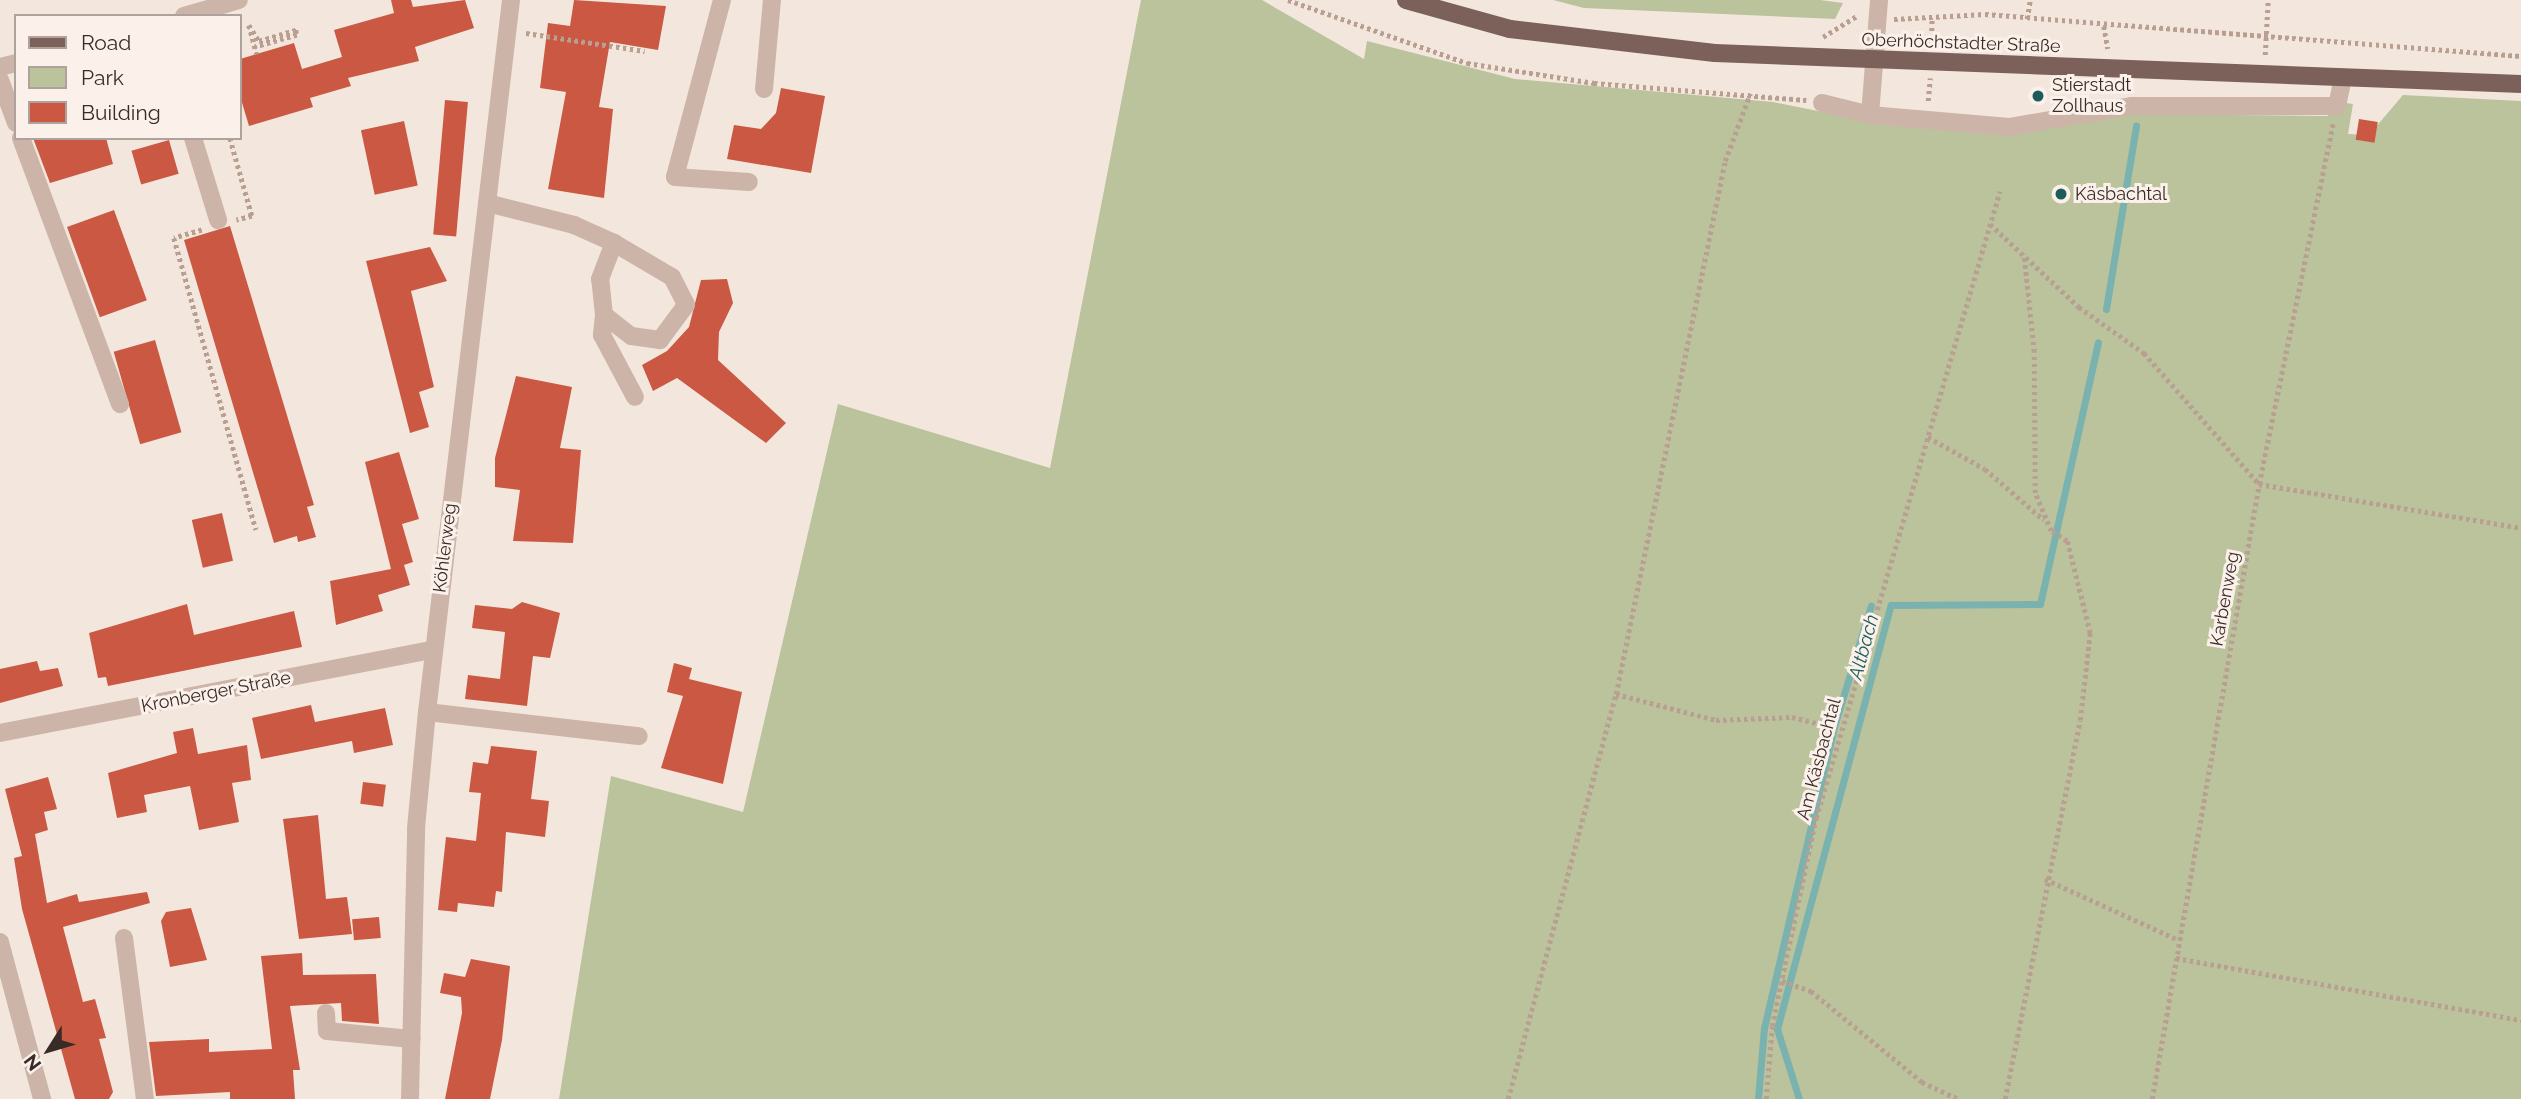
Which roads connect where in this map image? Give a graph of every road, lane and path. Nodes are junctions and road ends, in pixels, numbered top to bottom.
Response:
1 (239, 0) edge
2 (511, 0) edge
3 (722, 0) edge
4 (772, 0) edge
5 (1289, 0) edge
6 (1406, 0) edge
7 (2030, 0) edge
8 (2267, 0) edge
9 (1877, 9) edge
10 (185, 10) edge
11 (210, 12) edge
12 (2027, 19) junction
13 (508, 30) junction
14 (2267, 41) junction
15 (255, 47) junction
16 (645, 51) dead end
17 (257, 54) dead end
18 (2521, 56) edge
19 (1873, 62) junction
20 (2343, 78) junction
21 (0, 80) edge
22 (2521, 84) edge
23 (764, 89) dead end
24 (1750, 94) junction
25 (1822, 103) joint
26 (2336, 106) junction
27 (1870, 115) junction
28 (14, 118) edge
29 (22, 140) edge
30 (194, 140) edge
31 (231, 140) edge
32 (749, 183) dead end
33 (2000, 191) dead end
34 (487, 203) junction
35 (219, 223) junction
36 (1990, 224) junction
37 (614, 243) junction
38 (2024, 255) junction
39 (604, 315) junction
40 (635, 397) dead end
41 (120, 404) dead end
42 (1928, 437) junction
43 (2259, 484) junction
44 (2045, 520) junction
45 (2521, 528) edge
46 (256, 530) dead end
47 (433, 650) junction
48 (1616, 694) junction
49 (427, 712) junction
50 (1840, 729) junction
51 (0, 733) edge
52 (639, 736) dead end
53 (2045, 879) junction
54 (124, 938) dead end
55 (2179, 940) junction
56 (0, 942) edge
57 (2176, 958) junction
58 (1782, 981) junction
59 (326, 1013) dead end
60 (2521, 1020) edge
61 (412, 1039) junction
62 (42, 1099) edge
63 (145, 1099) edge
64 (410, 1099) edge
65 (1508, 1099) edge
66 (1766, 1099) edge
67 (1958, 1099) edge
68 (2005, 1099) edge
69 (2152, 1099) edge

1 - 11 street
2 - 13 street, Köhlerweg
3 - 32 street
4 - 23 street
5 - 24 path
6 - 19 main road, Oberhöchstadter Straße
7 - 12 path
8 - 14 path
9 - 12 path
9 - 19 street
10 - 11 street
12 - 14 path
13 - 16 path
13 - 34 street, Köhlerweg
14 - 18 path
15 - 15 path
15 - 17 path
19 - 20 main road, Oberhöchstadter Straße
19 - 27 street
20 - 22 main road, Oberhöchstadter Straße
20 - 26 street
21 - 28 street
24 - 25 path
24 - 48 path
25 - 27 street
26 - 27 street
26 - 43 path, Karbenweg
29 - 41 street
30 - 35 street
31 - 35 path
33 - 36 path, Am Käsbachtal
34 - 37 street
34 - 47 street, Köhlerweg
35 - 46 path
36 - 38 path
36 - 42 path, Am Käsbachtal
37 - 39 street
37 - 39 street
38 - 43 path
38 - 44 path
39 - 40 street
42 - 44 path
42 - 50 path, Am Käsbachtal
43 - 45 path
43 - 55 path, Karbenweg
44 - 53 path
47 - 49 street, Köhlerweg
47 - 51 street, Kronberger Straße
48 - 50 path
48 - 65 path
49 - 52 street
49 - 61 street, Köhlerweg
50 - 58 path, Am Käsbachtal
53 - 55 path
53 - 68 path
54 - 63 street
55 - 57 path, Karbenweg
56 - 62 street
57 - 60 path
57 - 69 path, Karbenweg
58 - 66 path, Am Käsbachtal
58 - 67 path
59 - 61 street
61 - 64 street, Köhlerweg

